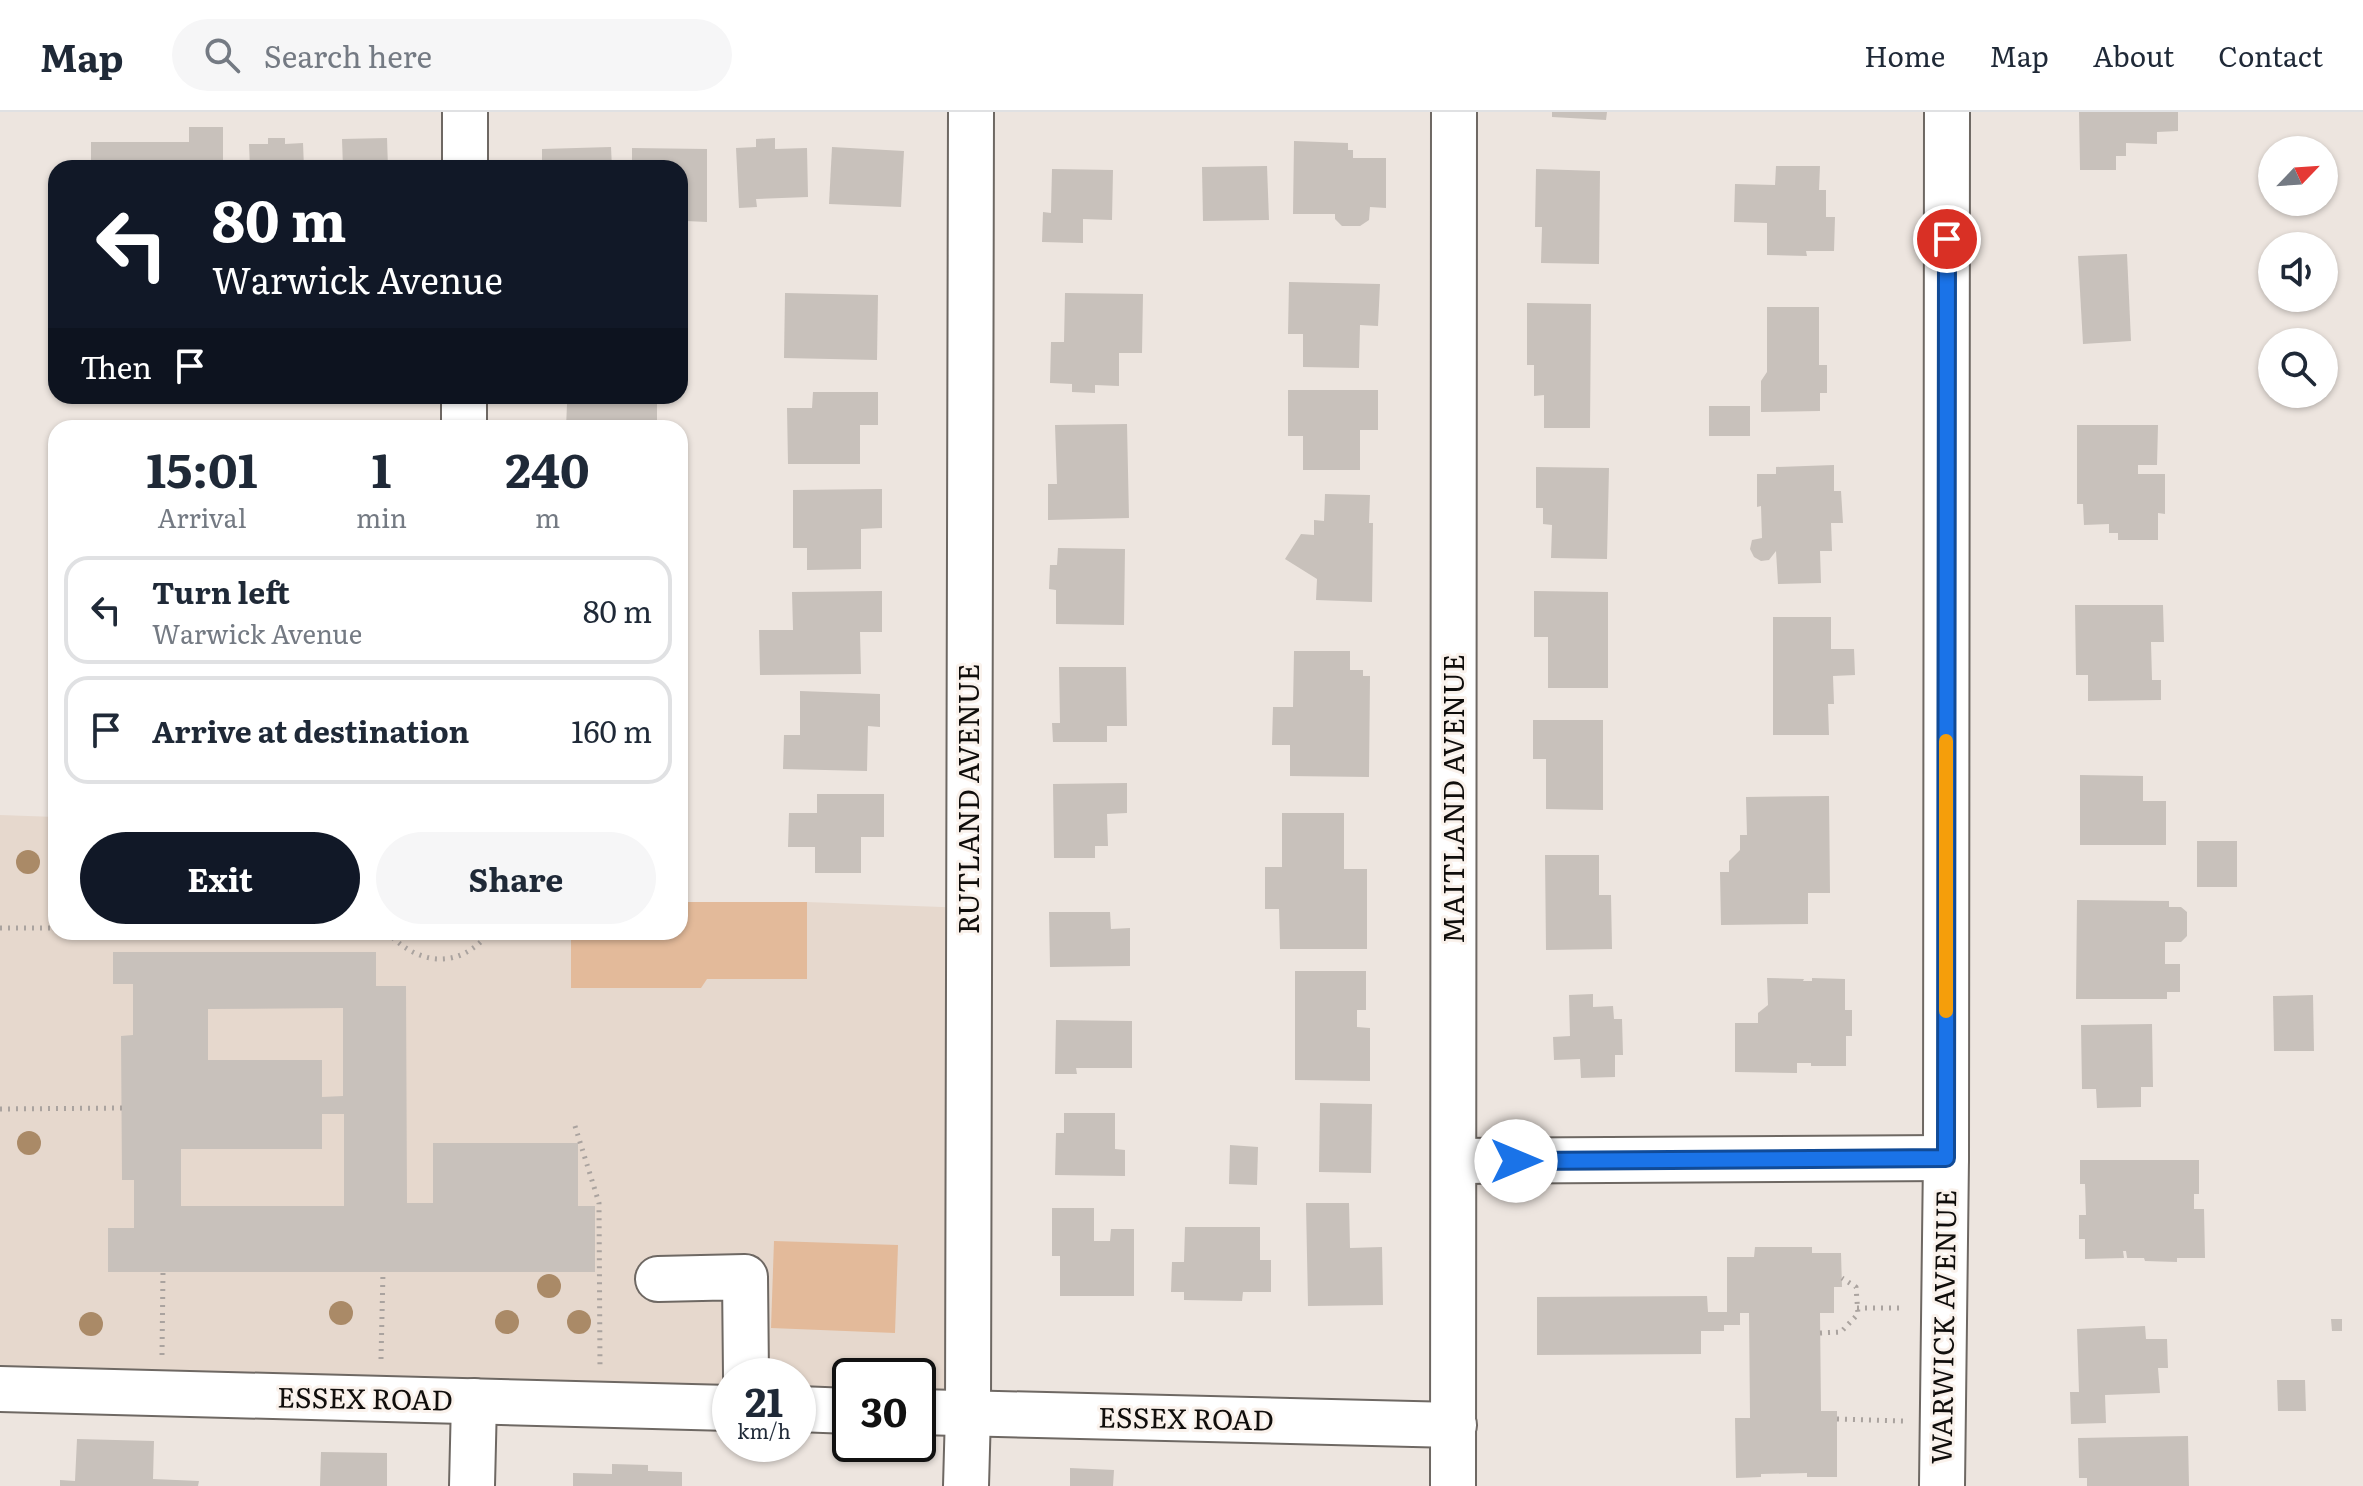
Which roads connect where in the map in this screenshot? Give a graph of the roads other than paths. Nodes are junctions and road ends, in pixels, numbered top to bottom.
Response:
1 (465, 112) edge
2 (971, 112) edge
3 (1454, 112) edge
4 (1947, 112) edge
5 (465, 160) edge
6 (1946, 1158) junction
7 (1454, 1161) junction
8 (658, 1279) dead end
9 (746, 1358) edge
10 (0, 1389) edge
11 (474, 1401) junction
12 (712, 1407) edge
13 (936, 1412) edge
14 (968, 1413) junction
15 (1454, 1425) junction
16 (472, 1486) edge
17 (966, 1486) edge
18 (1453, 1486) edge
19 (1942, 1486) edge

1 - 5 street
2 - 14 street, RUTLAND AVENUE
3 - 7 street, MAITLAND AVENUE
4 - 6 street, WARWICK AVENUE
6 - 7 street
6 - 19 street, WARWICK AVENUE
7 - 15 street, MAITLAND AVENUE
8 - 9 street
10 - 11 street, ESSEX ROAD
11 - 12 street, ESSEX ROAD
11 - 16 street
13 - 14 street, ESSEX ROAD
14 - 15 street, ESSEX ROAD
14 - 17 street, RUTLAND AVENUE
15 - 18 street, MAITLAND AVENUE

